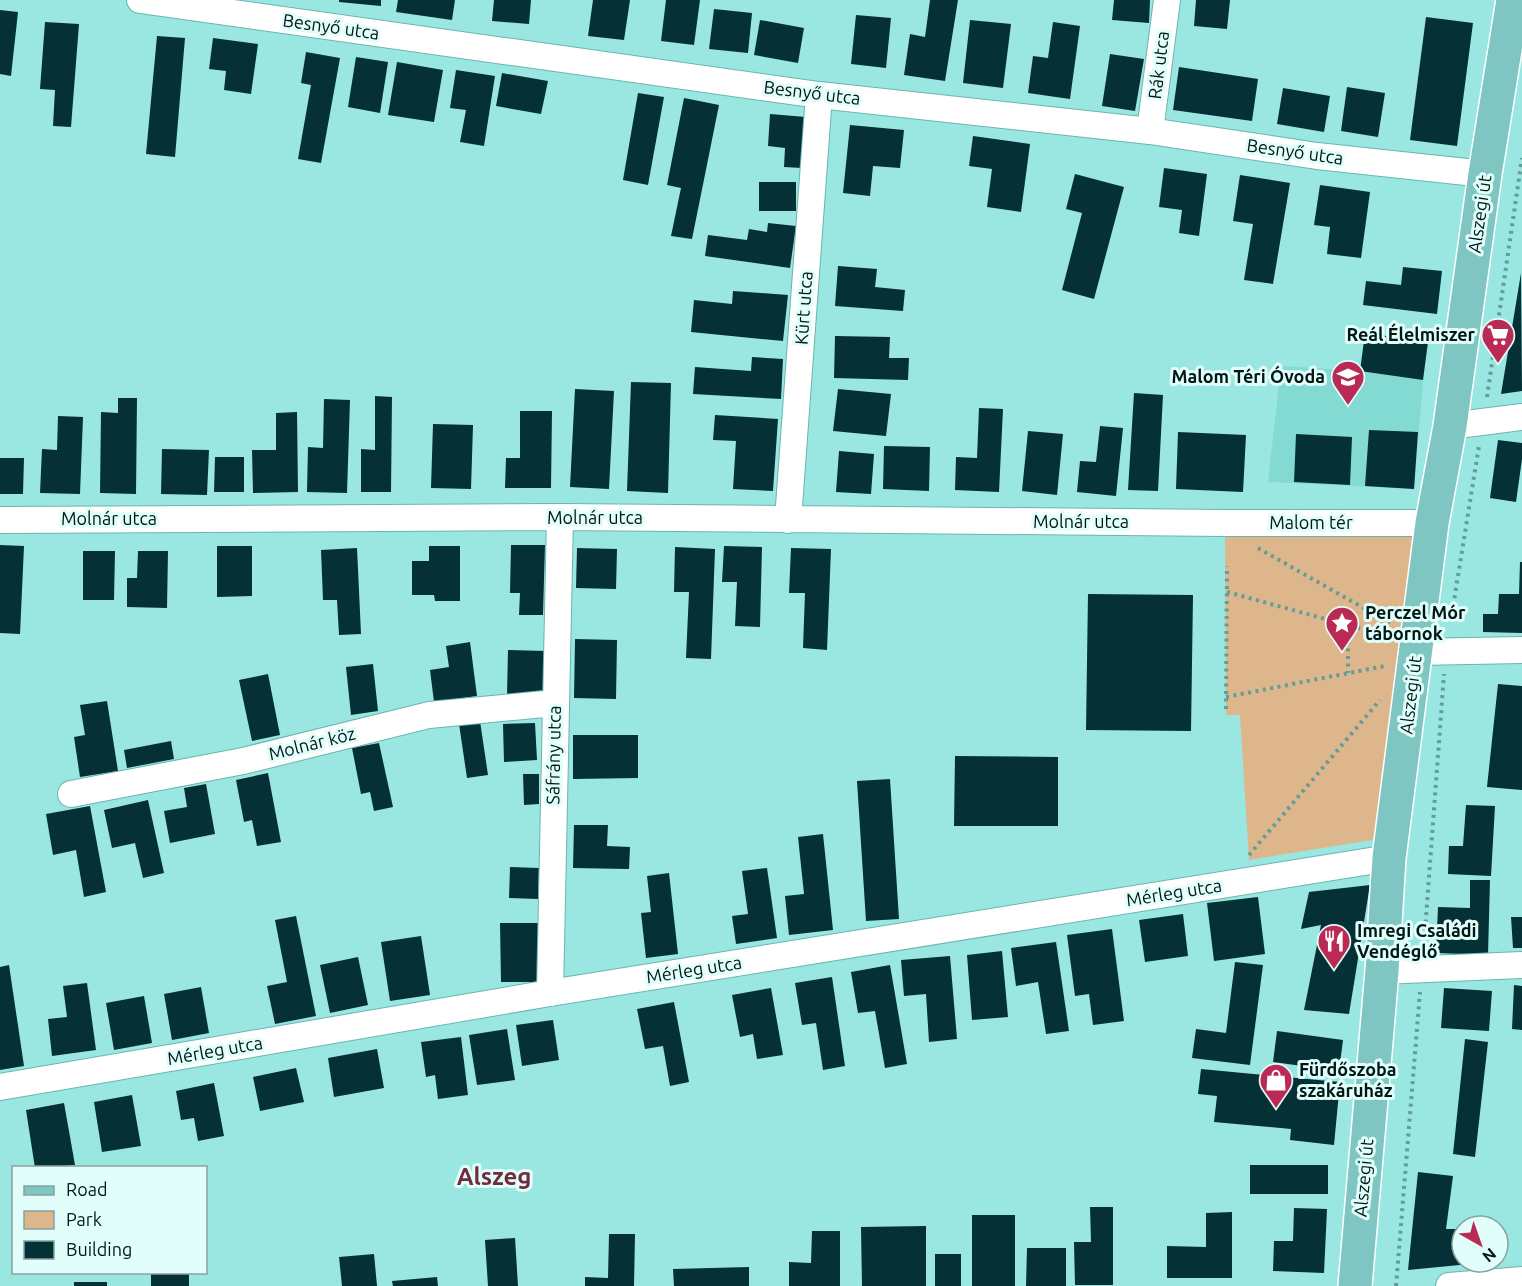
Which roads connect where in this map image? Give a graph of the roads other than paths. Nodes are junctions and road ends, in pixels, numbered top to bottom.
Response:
1 (140, 0) edge
2 (1167, 0) edge
3 (1513, 0) edge
4 (1522, 0) edge
5 (819, 95) junction
6 (1150, 131) junction
7 (1485, 174) junction
8 (1522, 417) edge
9 (1450, 426) junction
10 (560, 518) junction
11 (0, 520) edge
12 (788, 520) junction
13 (1190, 523) joint
14 (1432, 523) junction
15 (1402, 646) junction
16 (1522, 650) edge
17 (555, 703) junction
18 (71, 794) dead end
19 (1389, 858) junction
20 (1522, 964) edge
21 (1382, 971) junction
22 (550, 993) junction
23 (0, 1088) edge
24 (1522, 1280) edge
25 (1355, 1286) edge
26 (1449, 1286) edge

1 - 5 street, Besnyő utca
2 - 6 street, Rák utca
3 - 4 street
3 - 7 main road, Alszegi út
5 - 6 street, Besnyő utca
5 - 12 street, Kürt utca
6 - 7 street, Besnyő utca
7 - 9 main road, Alszegi út
8 - 9 street
9 - 14 main road, Alszegi út
10 - 11 street, Molnár utca
10 - 12 street, Molnár utca
10 - 17 street, Sáfrány utca
12 - 13 street, Molnár utca
13 - 14 street, Malom tér
14 - 15 main road, Alszegi út
15 - 16 street
15 - 19 main road, Alszegi út
17 - 18 street, Molnár köz
17 - 22 street, Sáfrány utca
19 - 21 main road, Alszegi út
19 - 22 street, Mérleg utca
20 - 21 street
21 - 25 main road, Alszegi út
22 - 23 street, Mérleg utca
24 - 26 street

